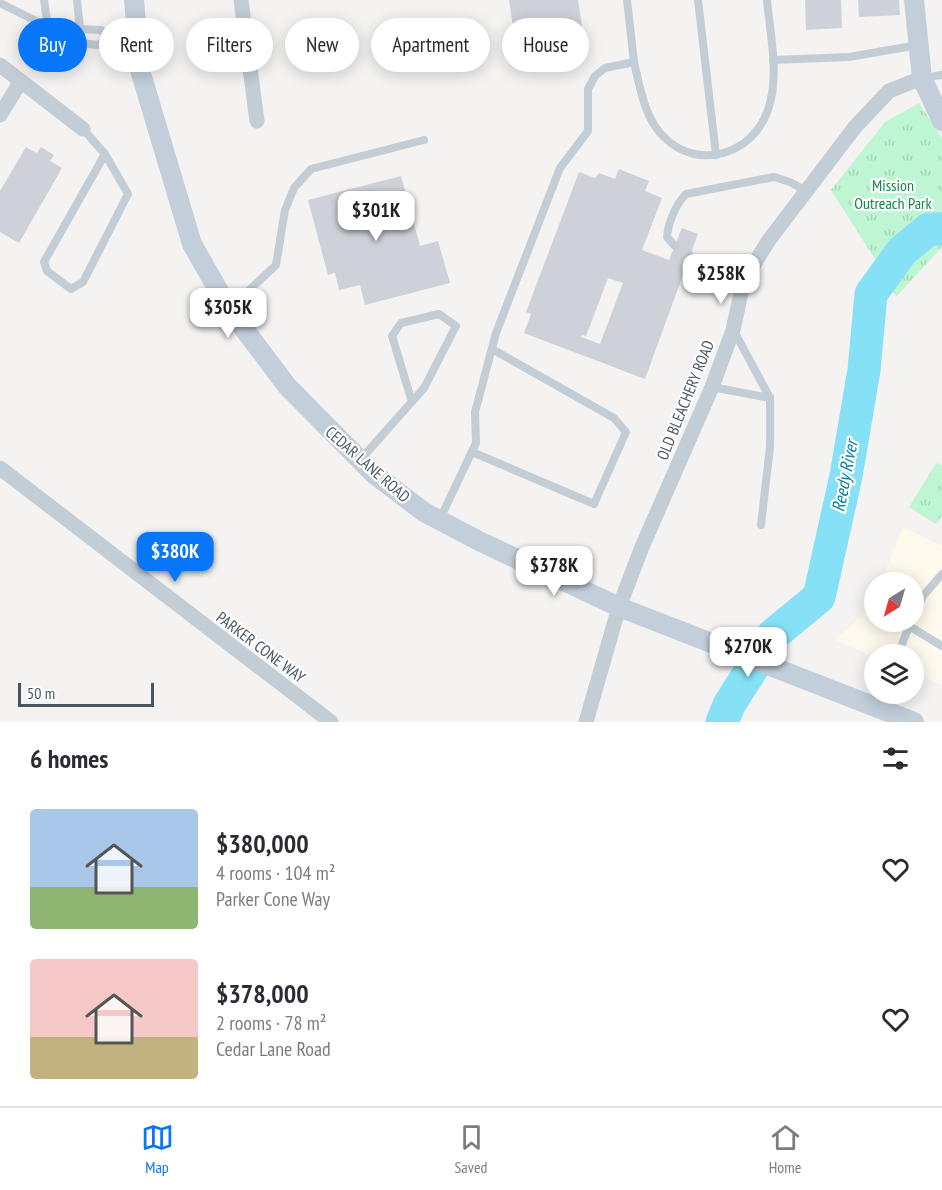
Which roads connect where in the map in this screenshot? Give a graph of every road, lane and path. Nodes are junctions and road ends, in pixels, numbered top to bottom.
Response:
1 (44, 0) edge
2 (76, 0) edge
3 (134, 0) edge
4 (241, 0) edge
5 (627, 0) edge
6 (698, 0) edge
7 (767, 0) edge
8 (914, 0) edge
9 (0, 3) edge
10 (30, 18) edge
11 (47, 18) edge
12 (136, 18) edge
13 (99, 30) edge
14 (918, 45) junction
15 (773, 60) junction
16 (634, 63) junction
17 (0, 65) edge
18 (141, 72) edge
19 (942, 75) edge
20 (922, 78) junction
21 (21, 81) junction
22 (0, 115) edge
23 (257, 121) dead end
24 (942, 121) edge
25 (83, 129) joint
26 (424, 140) dead end
27 (105, 154) junction
28 (716, 154) junction
29 (806, 191) junction
30 (675, 246) dead end
31 (689, 255) dead end
32 (741, 292) junction
33 (229, 309) junction
34 (733, 330) junction
35 (492, 349) junction
36 (712, 387) junction
37 (770, 398) junction
38 (412, 402) junction
39 (472, 452) junction
40 (360, 460) junction
41 (0, 468) edge
42 (440, 520) junction
43 (761, 525) dead end
44 (942, 574) edge
45 (924, 595) edge
46 (619, 607) junction
47 (923, 632) edge
48 (942, 646) edge
49 (864, 696) edge
50 (888, 704) edge
51 (331, 722) edge
52 (586, 722) edge
53 (914, 722) edge

1 - 11 lane
2 - 13 lane
3 - 12 main road, CEDAR LANE ROAD
4 - 23 street
5 - 16 lane
6 - 28 lane
7 - 15 lane
8 - 14 main road
9 - 10 lane
14 - 15 lane
14 - 20 main road
15 - 28 lane
16 - 28 lane
16 - 35 lane
17 - 21 street
18 - 33 main road, CEDAR LANE ROAD
19 - 20 lane
20 - 24 main road
20 - 29 street, OLD BLEACHERY ROAD
21 - 22 street
21 - 25 street
25 - 27 lane
26 - 33 lane
27 - 27 lane
29 - 30 lane
29 - 32 street, OLD BLEACHERY ROAD
31 - 32 lane
32 - 34 street, OLD BLEACHERY ROAD
33 - 40 main road, CEDAR LANE ROAD
34 - 36 street, OLD BLEACHERY ROAD
34 - 37 lane
35 - 39 lane
35 - 39 lane
36 - 37 lane
36 - 46 street, OLD BLEACHERY ROAD
37 - 43 lane
38 - 38 lane
38 - 40 lane
39 - 42 lane
40 - 42 main road, CEDAR LANE ROAD
41 - 51 street, PARKER CONE WAY
42 - 46 main road, CEDAR LANE ROAD
44 - 45 lane
46 - 49 main road, CEDAR LANE ROAD
46 - 52 street, OLD BLEACHERY ROAD
47 - 48 lane
50 - 53 main road, CEDAR LANE ROAD

